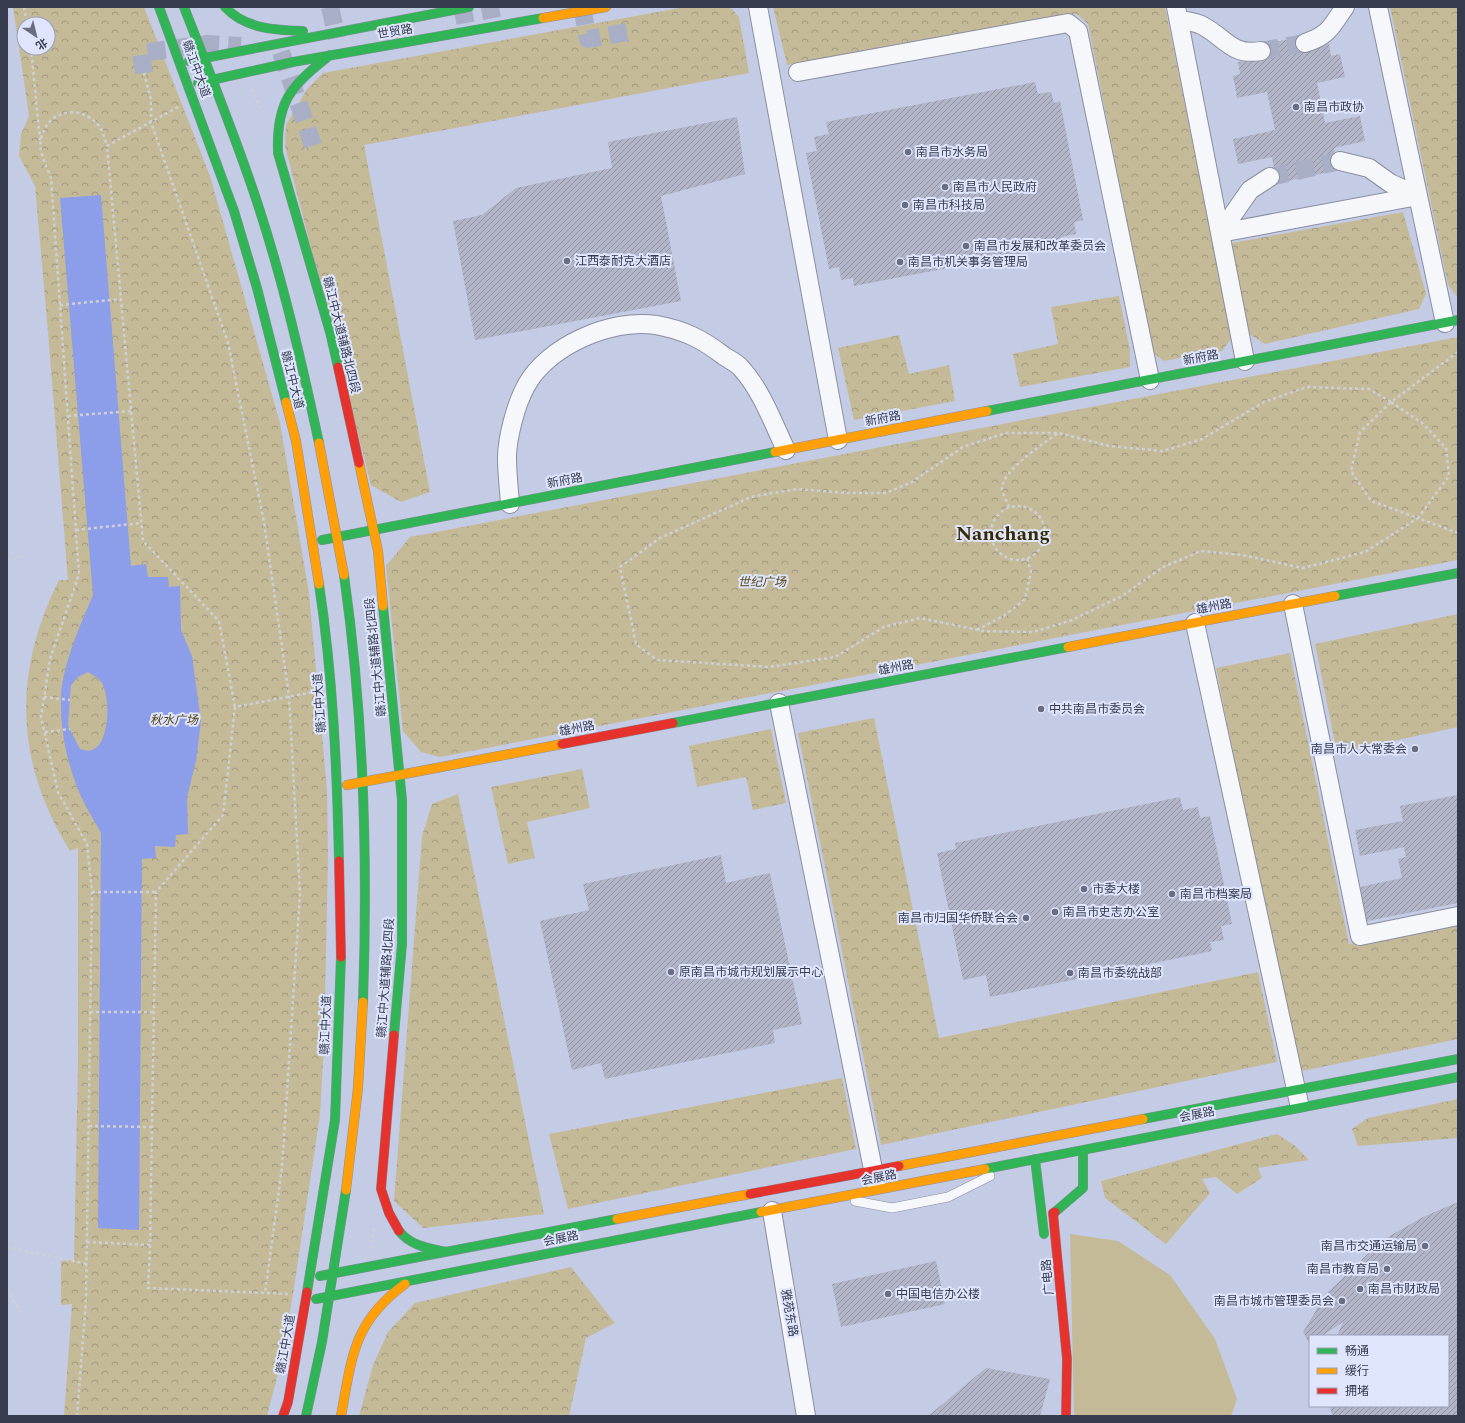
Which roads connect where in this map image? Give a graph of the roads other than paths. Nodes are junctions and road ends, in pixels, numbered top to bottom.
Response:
1 (159, 7) edge
2 (184, 7) edge
3 (225, 7) edge
4 (469, 7) edge
5 (606, 7) edge
6 (758, 7) edge
7 (1345, 7) edge
8 (1378, 7) edge
9 (1178, 13) edge
10 (334, 33) junction
11 (1305, 43) tunnel mouth
12 (1261, 51) tunnel mouth
13 (330, 55) junction
14 (204, 58) junction
15 (181, 63) junction
16 (798, 72) dead end
17 (212, 80) junction
18 (189, 85) junction
19 (1340, 161) tunnel mouth
20 (1270, 177) tunnel mouth
21 (1418, 196) junction
22 (1220, 233) junction
23 (1452, 322) edge
24 (1245, 362) junction
25 (1150, 380) junction
26 (838, 440) junction
27 (786, 450) junction
28 (510, 504) junction
29 (373, 530) junction
30 (337, 537) junction
31 (313, 542) junction
32 (1458, 573) edge
33 (1293, 604) junction
34 (1195, 623) junction
35 (779, 703) junction
36 (400, 775) junction
37 (362, 782) junction
38 (338, 787) junction
39 (1458, 916) edge
40 (1458, 1059) edge
41 (1458, 1077) edge
42 (1296, 1090) junction
43 (1300, 1108) junction
44 (1083, 1150) junction
45 (1035, 1159) junction
46 (1014, 1164) junction
47 (873, 1171) junction
48 (877, 1190) junction
49 (838, 1198) junction
50 (772, 1211) junction
51 (1045, 1246) dead end
52 (446, 1252) junction
53 (333, 1274) junction
54 (310, 1278) junction
55 (411, 1280) junction
56 (1050, 1285) dead end
57 (329, 1296) junction
58 (305, 1301) junction
59 (283, 1416) edge
60 (306, 1416) edge
61 (341, 1416) edge
62 (806, 1416) edge
63 (1058, 1416) edge
64 (1066, 1416) edge

1 - 15 main road, 赣江中大道
2 - 14 main road, 赣江中大道
3 - 10 main road
4 - 10 main road, 世贸路
5 - 13 main road, 世贸路
6 - 26 street
7 - 11 street
8 - 21 street
9 - 12 street
9 - 22 street
10 - 14 main road, 世贸路
13 - 17 main road, 世贸路
13 - 29 main road, 赣江中大道辅路北四段
14 - 15 main road, 世贸路
14 - 17 main road, 赣江中大道
15 - 18 main road, 赣江中大道
16 - 25 street
17 - 18 main road, 世贸路
17 - 30 main road, 赣江中大道
18 - 31 main road, 赣江中大道
19 - 21 street
20 - 22 street
21 - 22 street
21 - 23 street
22 - 24 street
23 - 24 main road, 新府路
24 - 25 main road, 新府路
25 - 26 main road, 新府路
26 - 27 main road, 新府路
27 - 28 main road, 新府路
27 - 28 street
28 - 29 main road, 新府路
29 - 30 main road, 新府路
29 - 36 main road, 赣江中大道辅路北四段
30 - 31 main road, 新府路
30 - 37 main road, 赣江中大道
31 - 38 main road, 赣江中大道
32 - 33 main road, 雄州路
33 - 34 main road, 雄州路
33 - 39 street
34 - 35 main road, 雄州路
34 - 42 street
35 - 36 main road, 雄州路
35 - 47 street
36 - 37 main road, 雄州路
36 - 52 main road, 赣江中大道辅路北四段
37 - 38 main road, 雄州路
37 - 53 main road, 赣江中大道
38 - 54 main road, 赣江中大道
40 - 42 main road, 会展路
41 - 43 main road, 会展路
42 - 43 street
42 - 47 main road, 会展路
43 - 44 main road, 会展路
44 - 45 main road, 会展路
44 - 64 main road, 广电路
45 - 46 main road, 会展路
45 - 51 main road, 广电路
46 - 48 main road, 会展路
46 - 49 lane
47 - 48 street
47 - 52 main road, 会展路
48 - 49 main road, 会展路
49 - 50 main road, 会展路
50 - 55 main road, 会展路
50 - 62 street, 雅苑东路
52 - 53 main road, 会展路
53 - 54 main road, 会展路
53 - 57 main road, 赣江中大道
54 - 58 main road, 赣江中大道
55 - 57 main road, 会展路
55 - 61 main road
56 - 63 main road, 广电路
57 - 58 main road, 会展路
57 - 60 main road, 赣江中大道
58 - 59 main road, 赣江中大道

